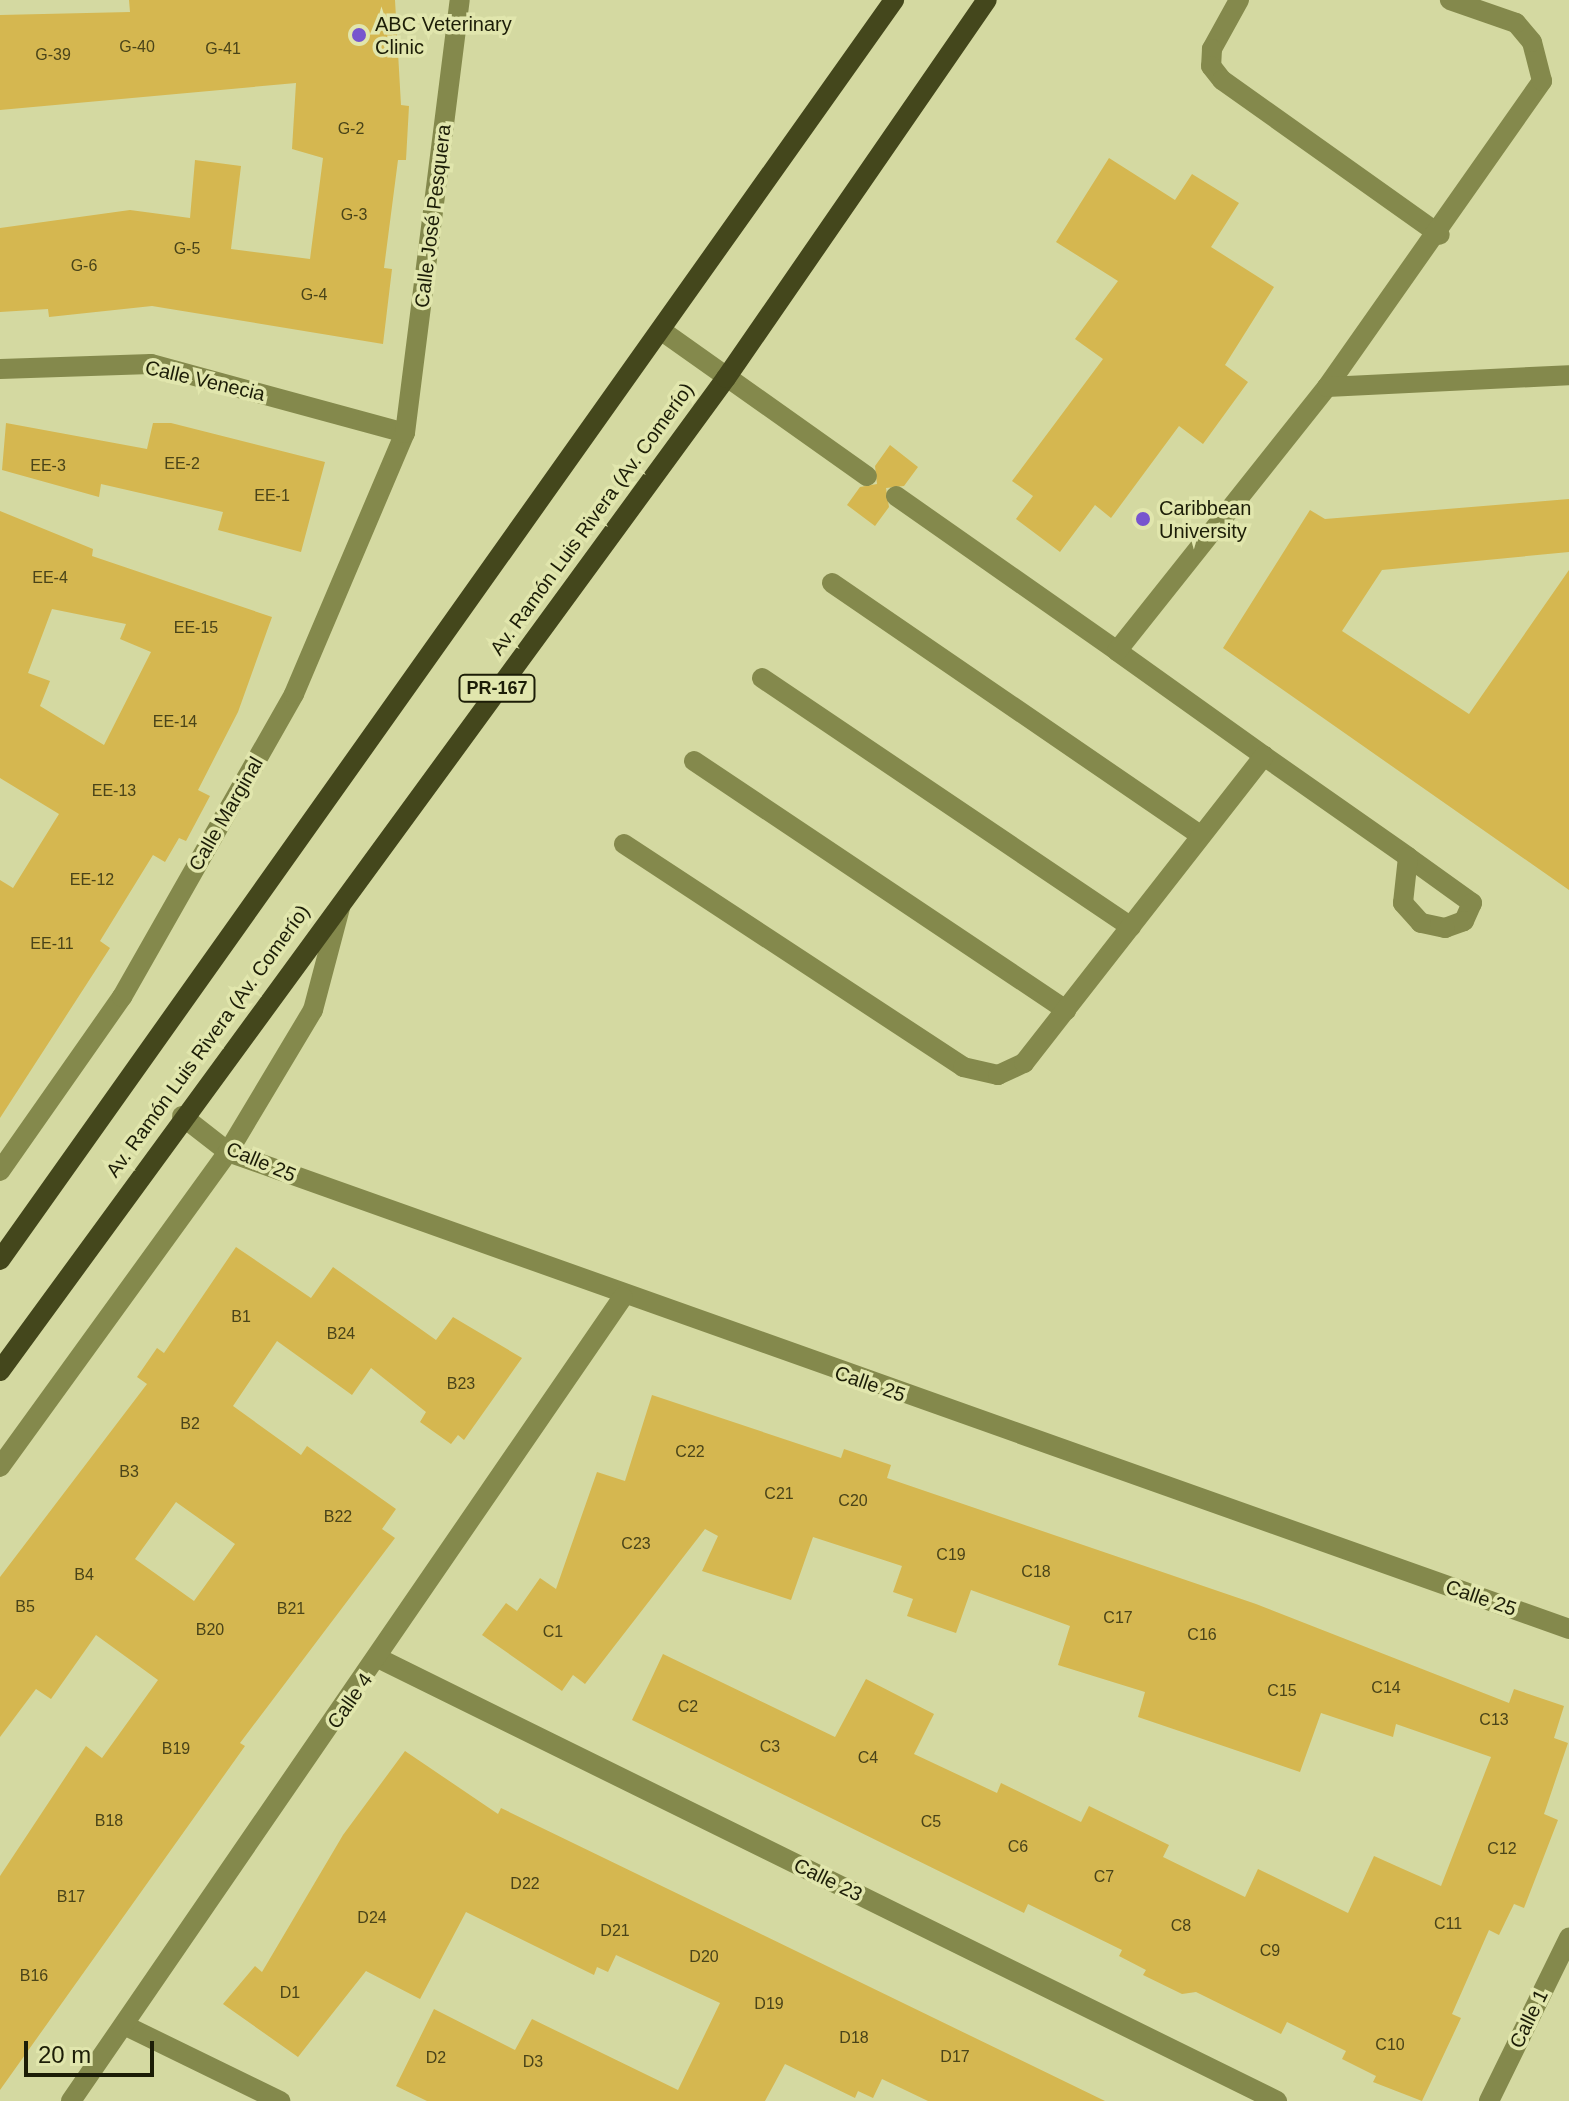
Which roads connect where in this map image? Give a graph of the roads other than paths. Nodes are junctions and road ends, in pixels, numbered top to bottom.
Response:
1 (460, 0) edge
2 (894, 0) edge
3 (987, 0) edge
4 (1239, 0) edge
5 (1450, 0) edge
6 (1440, 235) junction
7 (662, 331) junction
8 (0, 369) edge
9 (1569, 375) edge
10 (726, 378) junction
11 (1327, 387) junction
12 (405, 433) junction
13 (867, 476) dead end
14 (896, 496) dead end
15 (832, 583) dead end
16 (1117, 651) junction
17 (762, 678) dead end
18 (1264, 756) junction
19 (694, 761) dead end
20 (1201, 836) junction
21 (624, 844) dead end
22 (1408, 857) dead end
23 (342, 898) junction
24 (1131, 927) junction
25 (1066, 1010) junction
26 (182, 1116) junction
27 (228, 1152) junction
28 (0, 1171) edge
29 (0, 1260) edge
30 (623, 1297) junction
31 (0, 1371) edge
32 (0, 1467) edge
33 (1569, 1629) edge
34 (380, 1659) junction
35 (1569, 1938) edge
36 (124, 2025) junction
37 (71, 2101) edge
38 (280, 2101) edge
39 (1277, 2101) edge
40 (1489, 2101) edge

1 - 12 street, Calle José Pesquera
2 - 7 main road, Av. Ramón Luis Rivera (Av. Comerío)
3 - 10 main road, Av. Ramón Luis Rivera (Av. Comerío) / PR-167
4 - 6 street
5 - 6 street
6 - 11 street
7 - 10 street
7 - 29 main road, Av. Ramón Luis Rivera (Av. Comerío)
8 - 12 street, Calle Venecia
9 - 11 street
10 - 13 street
10 - 23 main road, Av. Ramón Luis Rivera (Av. Comerío) / PR-167
11 - 16 street
12 - 28 street, Calle Marginal
14 - 16 street
15 - 20 street
16 - 18 street
17 - 24 street
18 - 20 street
18 - 22 street
19 - 25 street
20 - 24 street
21 - 25 street
23 - 26 main road, Av. Ramón Luis Rivera (Av. Comerío) / PR-167
23 - 27 street
24 - 25 street
26 - 27 street, Calle 25
26 - 31 main road, Av. Ramón Luis Rivera (Av. Comerío) / PR-167
27 - 30 street, Calle 25
27 - 32 street
30 - 33 street, Calle 25
30 - 34 street, Calle 4
34 - 36 street, Calle 4
34 - 39 street, Calle 23
35 - 40 street, Calle 1
36 - 37 street, Calle 4
36 - 38 street

